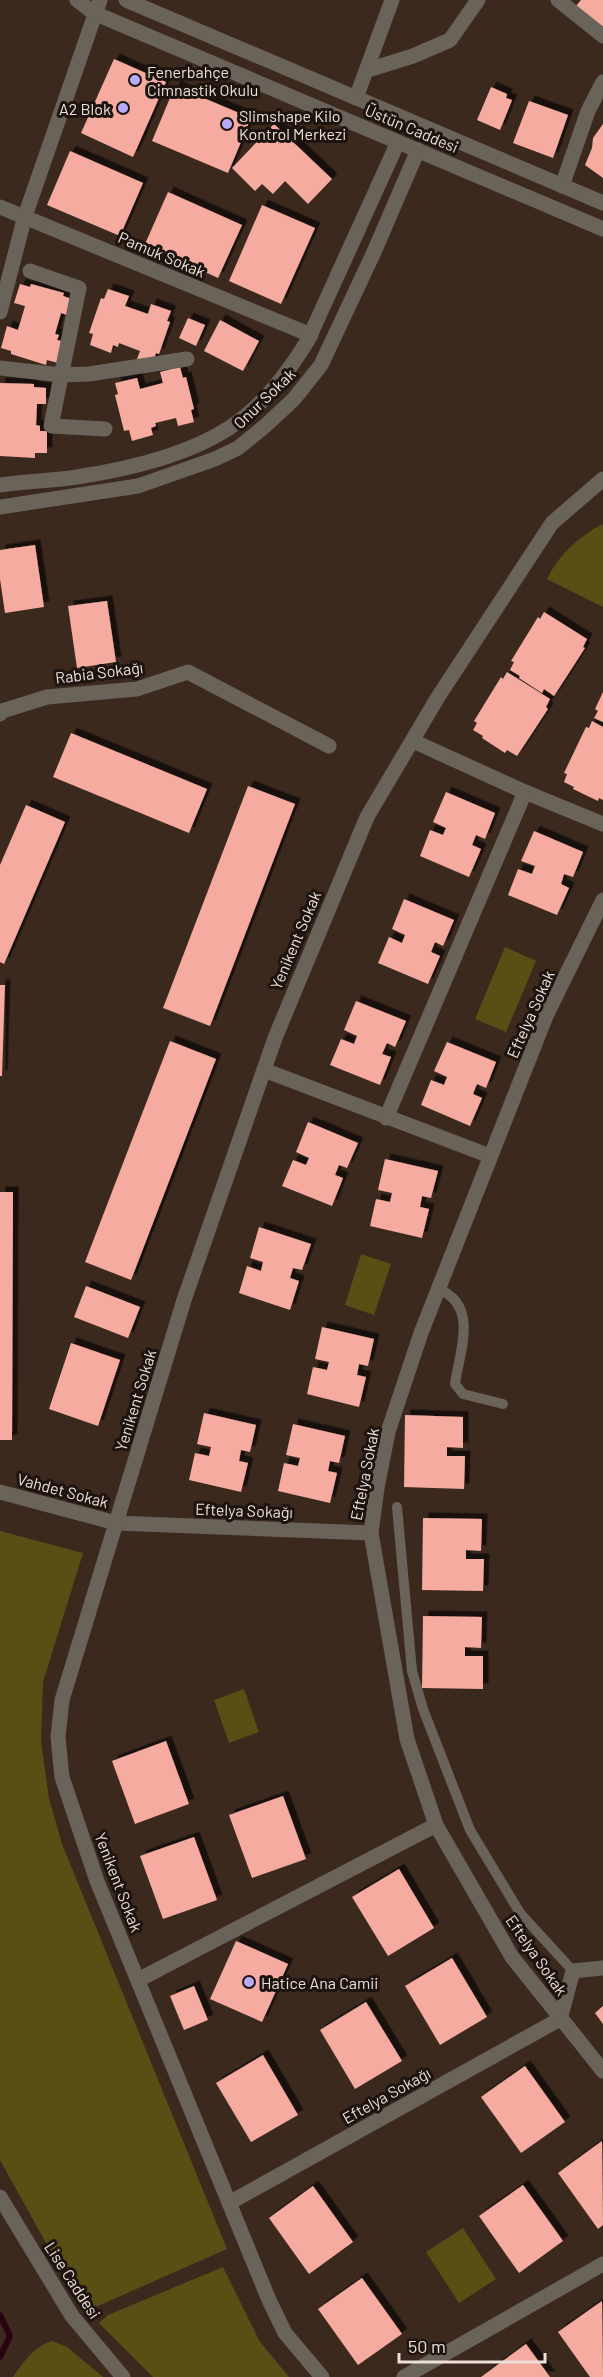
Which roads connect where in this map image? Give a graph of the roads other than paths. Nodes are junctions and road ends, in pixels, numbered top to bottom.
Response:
1 (77, 0) edge
2 (126, 0) edge
3 (392, 0) edge
4 (478, 0) edge
5 (558, 0) edge
6 (97, 7) edge
7 (603, 36) edge
8 (368, 70) junction
9 (603, 82) edge
10 (356, 98) junction
11 (398, 142) junction
12 (418, 150) junction
13 (562, 186) junction
14 (603, 203) edge
15 (0, 207) edge
16 (26, 216) junction
17 (603, 229) edge
18 (30, 271) dead end
19 (0, 312) edge
20 (311, 335) junction
21 (187, 359) dead end
22 (0, 368) edge
23 (61, 375) junction
24 (105, 429) dead end
25 (603, 479) edge
26 (0, 485) edge
27 (0, 507) edge
28 (0, 714) edge
29 (412, 741) junction
30 (329, 746) dead end
31 (525, 792) junction
32 (603, 824) edge
33 (603, 900) edge
34 (264, 1070) junction
35 (386, 1118) junction
36 (490, 1156) junction
37 (438, 1289) junction
38 (503, 1404) dead end
39 (0, 1492) edge
40 (397, 1507) dead end
41 (116, 1523) junction
42 (371, 1533) junction
43 (436, 1825) junction
44 (603, 1968) edge
45 (573, 1971) junction
46 (138, 1980) junction
47 (560, 2019) junction
48 (603, 2071) edge
49 (0, 2197) edge
50 (229, 2203) junction
51 (603, 2264) edge
52 (123, 2377) edge
53 (322, 2377) edge
54 (404, 2377) edge

1 - 6 street, Üstün Caddesi
2 - 10 street, Üstün Caddesi
3 - 8 street
4 - 8 street
5 - 7 street
6 - 11 street, Üstün Caddesi
6 - 16 street
8 - 10 street
9 - 13 street
10 - 13 street, Üstün Caddesi
11 - 12 street, Üstün Caddesi
11 - 20 street, Onur Sokak
12 - 17 street, Üstün Caddesi
12 - 27 street, Onur Sokak
13 - 14 street, Üstün Caddesi
15 - 16 street, Pamuk Sokak
16 - 19 street
16 - 20 street, Pamuk Sokak
18 - 23 street
20 - 26 street, Onur Sokak
21 - 23 street
22 - 23 street
23 - 24 street
25 - 29 street, Yenikent Sokak
28 - 30 street, Rabia Sokağı
29 - 31 street
29 - 34 street, Yenikent Sokak
31 - 32 street
31 - 35 street
33 - 36 street, Eftelya Sokak
34 - 35 street
34 - 41 street, Yenikent Sokak
35 - 36 street
36 - 37 street, Eftelya Sokak
37 - 38 lane
37 - 42 street, Eftelya Sokak
39 - 41 street, Vahdet Sokak
40 - 45 lane
41 - 42 street, Eftelya Sokağı
41 - 46 street, Yenikent Sokak
42 - 43 street, Eftelya Sokak
43 - 46 street
43 - 47 street, Eftelya Sokak
44 - 45 street
45 - 47 street
46 - 50 street, Yenikent Sokak
47 - 48 street, Eftelya Sokak
47 - 50 street, Eftelya Sokağı
49 - 52 street, Lise Caddesi
50 - 53 street, Yenikent Sokak
51 - 54 street

